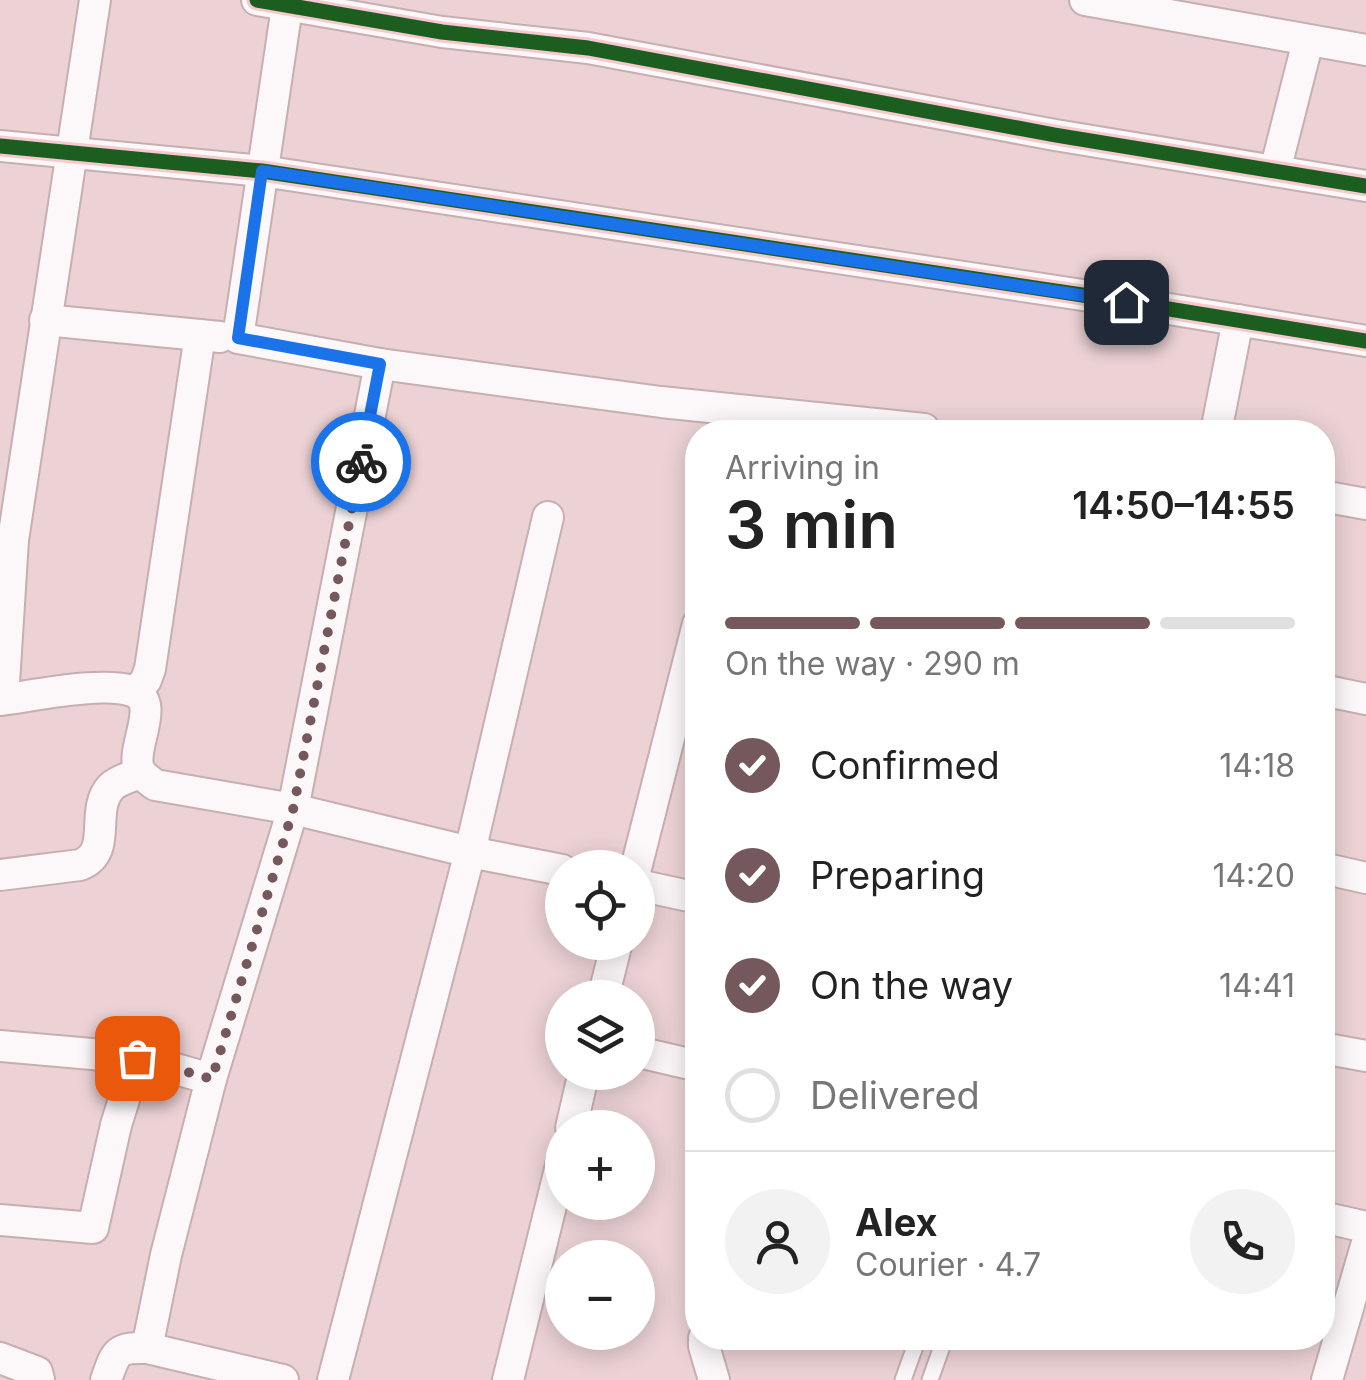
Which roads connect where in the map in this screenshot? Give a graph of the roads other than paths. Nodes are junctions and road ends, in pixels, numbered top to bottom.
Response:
1 (95, 0) edge
2 (1085, 0) edge
3 (277, 1) edge
4 (1308, 41) junction
5 (1366, 50) edge
6 (0, 146) edge
7 (71, 152) junction
8 (262, 171) junction
9 (1274, 171) junction
10 (1366, 186) edge
11 (44, 320) junction
12 (1238, 320) junction
13 (200, 335) junction
14 (238, 338) junction
15 (1366, 341) edge
16 (380, 364) junction
17 (734, 420) edge
18 (1218, 420) edge
19 (1335, 498) edge
20 (1366, 504) edge
21 (548, 518) dead end
22 (6, 540) edge
23 (685, 675) edge
24 (136, 692) junction
25 (1335, 693) edge
26 (1, 699) edge
27 (1366, 699) edge
28 (140, 773) junction
29 (293, 810) junction
30 (641, 850) edge
31 (470, 852) junction
32 (545, 867) edge
33 (1335, 871) edge
34 (0, 875) edge
35 (1366, 878) edge
36 (655, 888) edge
37 (685, 895) edge
38 (0, 1046) edge
39 (1335, 1050) edge
40 (655, 1056) edge
41 (1366, 1056) edge
42 (137, 1058) junction
43 (685, 1063) edge
44 (212, 1079) junction
45 (1335, 1219) edge
46 (0, 1220) edge
47 (547, 1220) edge
48 (1366, 1226) edge
49 (1366, 1246) edge
50 (147, 1348) junction
51 (705, 1350) edge
52 (914, 1350) edge
53 (940, 1350) edge
54 (0, 1358) edge
55 (39, 1380) edge
56 (106, 1380) edge
57 (283, 1380) edge
58 (333, 1380) edge
59 (508, 1380) edge
60 (714, 1380) edge
61 (903, 1380) edge
62 (930, 1380) edge
63 (1327, 1380) edge

1 - 7 street
2 - 4 street
3 - 8 street
3 - 9 street
4 - 5 street
4 - 9 street
6 - 7 street
7 - 8 street
7 - 11 street
8 - 12 street
8 - 14 street
9 - 10 street
11 - 13 street
11 - 22 street
12 - 15 street
12 - 18 street
13 - 14 street
13 - 24 street
14 - 16 street
16 - 17 street
16 - 29 street
19 - 20 street
21 - 31 street
22 - 26 street
23 - 30 street
24 - 26 street
24 - 28 street
25 - 27 street
28 - 29 street
28 - 34 street
29 - 31 street
29 - 44 street
31 - 32 street
31 - 58 street
33 - 35 street
36 - 37 street
38 - 42 street
39 - 41 street
40 - 43 street
42 - 44 street
42 - 46 street
44 - 50 street
45 - 48 street
47 - 59 street
49 - 63 street
50 - 56 street
50 - 57 street
51 - 60 street
52 - 61 lane
53 - 62 lane
54 - 55 street

